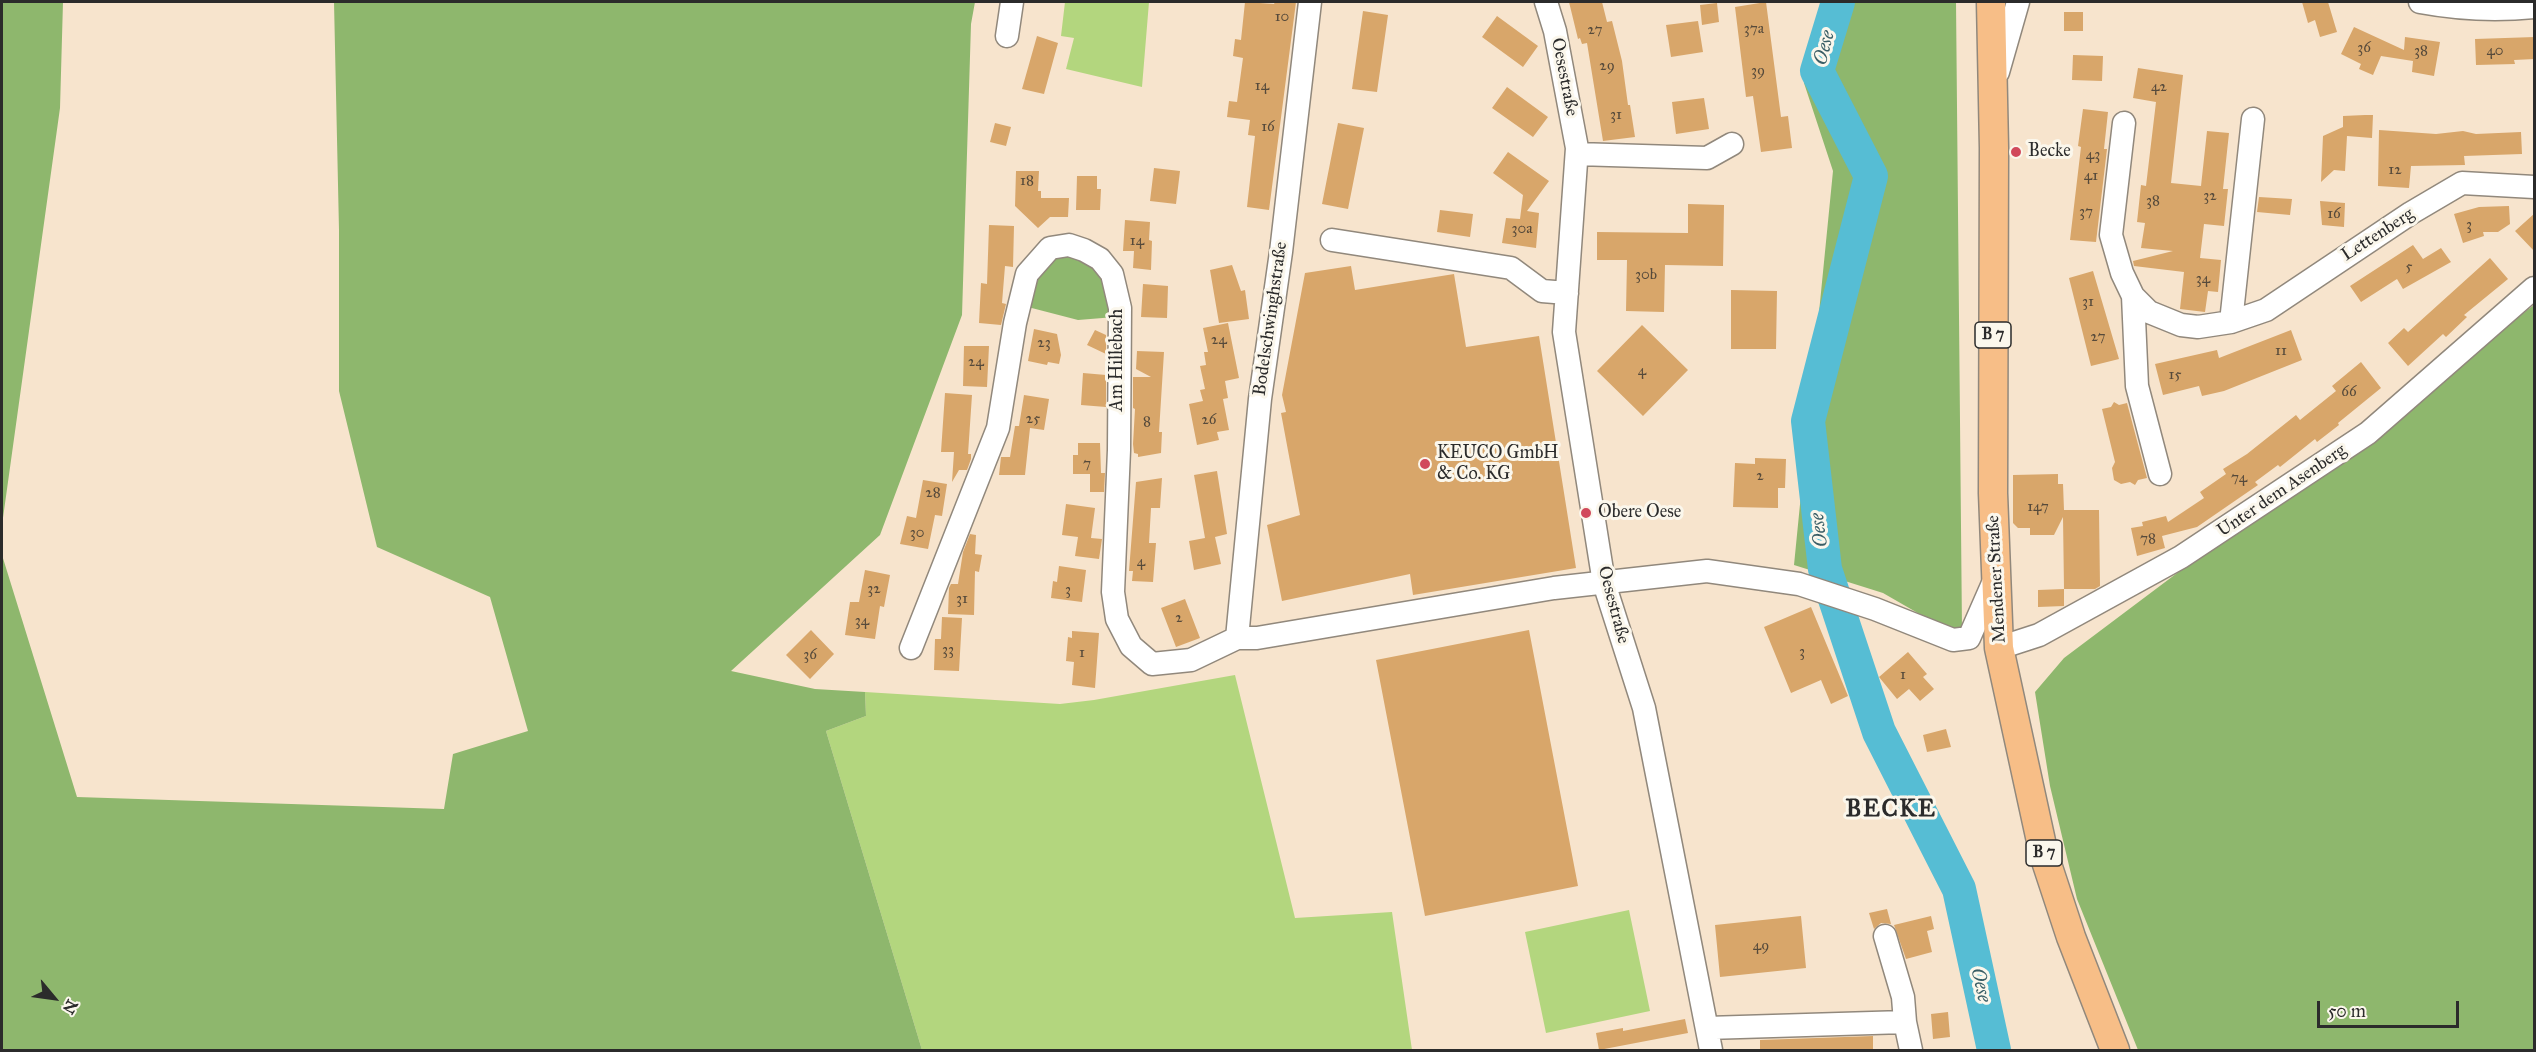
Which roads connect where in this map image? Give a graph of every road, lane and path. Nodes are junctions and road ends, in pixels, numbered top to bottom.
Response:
1 (1012, 2) edge
2 (1310, 2) edge
3 (1546, 2) edge
4 (1991, 2) edge
5 (2018, 2) edge
6 (2420, 2) edge
7 (2535, 7) edge
8 (1007, 36) dead end
9 (1993, 91) junction
10 (2253, 119) dead end
11 (2124, 123) dead end
12 (1732, 144) dead end
13 (1577, 154) junction
14 (2535, 187) edge
15 (1332, 240) dead end
16 (2535, 288) edge
17 (1567, 293) junction
18 (2133, 296) junction
19 (2231, 322) junction
20 (2160, 474) dead end
21 (1995, 579) junction
22 (1604, 583) junction
23 (1237, 638) junction
24 (911, 648) dead end
25 (1999, 648) junction
26 (1886, 936) dead end
27 (1905, 1022) junction
28 (1709, 1039) edge
29 (1911, 1050) edge
30 (2115, 1050) edge

1 - 8 street
2 - 23 street, Bodelschwinghstraße
3 - 13 street, Oesestraße
4 - 9 main road, Mendener Straße / B 7
5 - 9 street, Mendener Straße
6 - 7 street
9 - 21 main road, Mendener Straße / B 7
10 - 19 street
11 - 18 street, Lettenberg
12 - 13 street
13 - 17 street, Oesestraße
14 - 19 street, Lettenberg
15 - 17 street
16 - 25 street, Unter dem Asenberg
17 - 22 street, Oesestraße
18 - 19 street, Lettenberg
18 - 20 street, Lettenberg
21 - 22 street
21 - 25 main road, Mendener Straße / B 7
22 - 23 street
22 - 28 street, Oesestraße
23 - 24 street, Am Hillebach
25 - 30 main road, Mendener Straße / B 7
26 - 27 street
27 - 28 street
27 - 29 street

